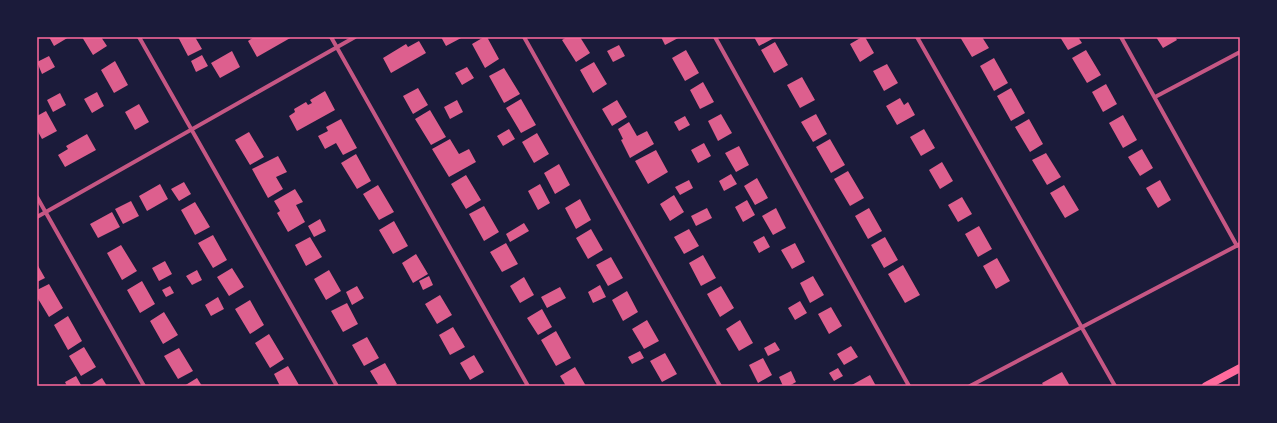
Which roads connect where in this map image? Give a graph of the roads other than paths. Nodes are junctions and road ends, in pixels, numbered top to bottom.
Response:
1 (139, 37) edge
2 (332, 37) edge
3 (355, 37) edge
4 (524, 37) edge
5 (714, 37) edge
6 (917, 37) edge
7 (1121, 37) edge
8 (337, 47) junction
9 (1240, 52) edge
10 (1155, 97) junction
11 (191, 129) junction
12 (37, 197) edge
13 (45, 212) junction
14 (37, 217) edge
15 (1239, 245) edge
16 (1082, 327) junction
17 (1240, 368) edge
18 (144, 386) edge
19 (337, 386) edge
20 (528, 386) edge
21 (720, 386) edge
22 (909, 386) edge
23 (970, 386) edge
24 (1115, 386) edge
25 (1206, 386) edge

1 - 11 street
2 - 8 street
3 - 8 street
4 - 21 street
5 - 22 street
6 - 16 street
7 - 10 street
8 - 11 street
8 - 20 street
9 - 10 street
10 - 15 street
11 - 13 street
11 - 19 street
12 - 13 street
13 - 14 street
13 - 18 street
15 - 16 street
16 - 23 street
16 - 24 street
17 - 25 main road

